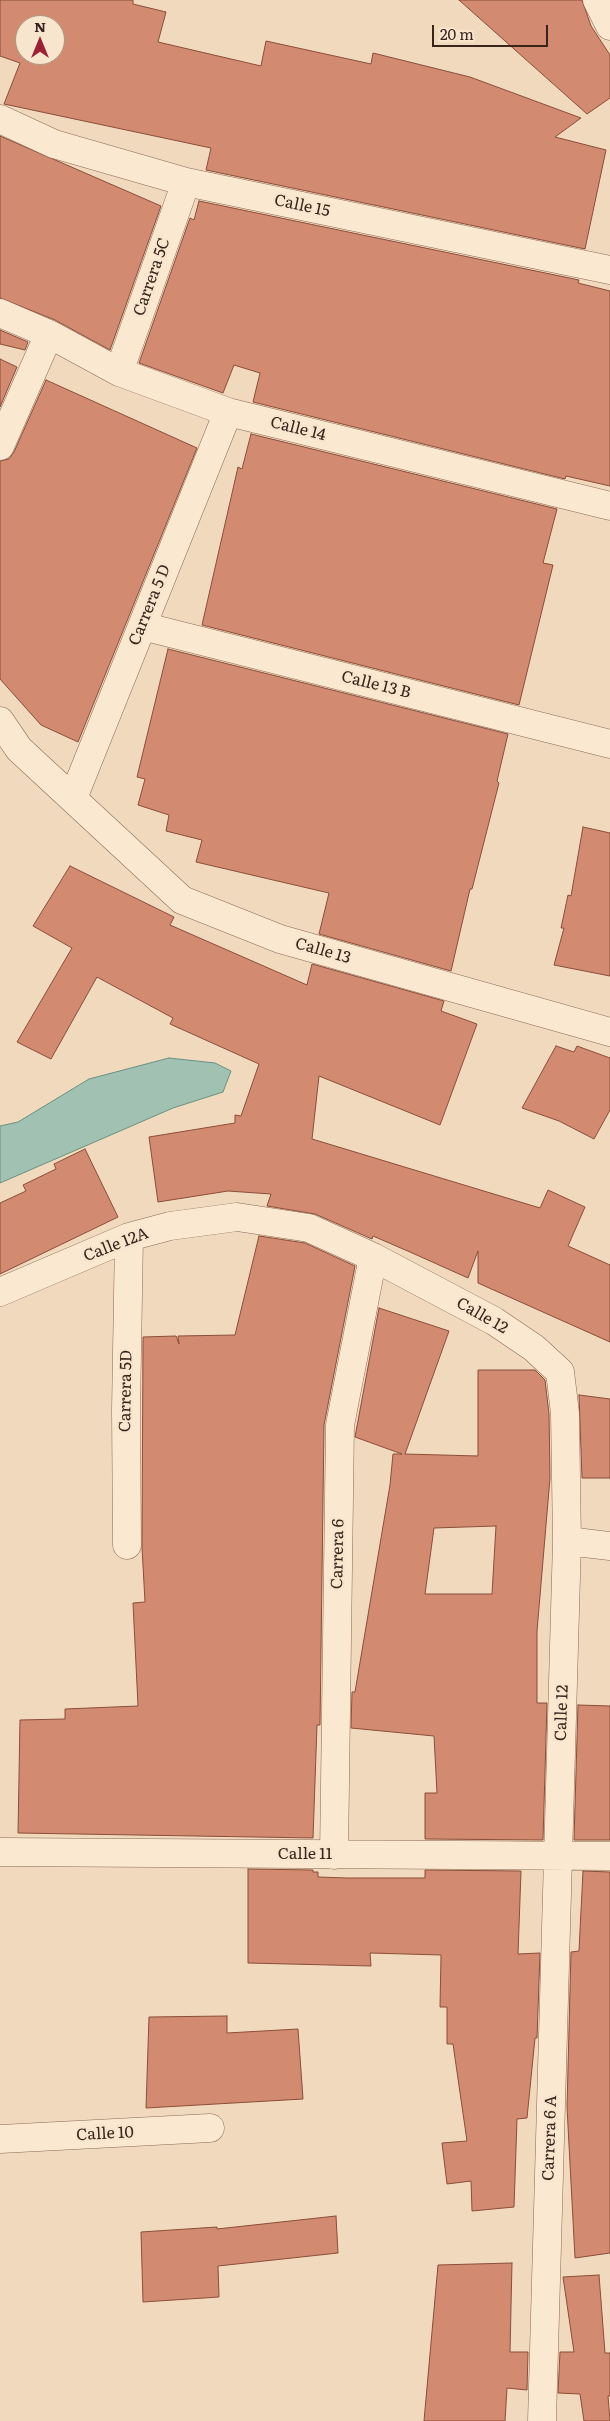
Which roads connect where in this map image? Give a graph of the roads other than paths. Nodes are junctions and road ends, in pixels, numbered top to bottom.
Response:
1 (597, 0) edge
2 (610, 26) edge
3 (0, 119) edge
4 (186, 182) junction
5 (610, 270) edge
6 (0, 313) edge
7 (49, 334) junction
8 (119, 372) junction
9 (228, 412) junction
10 (0, 446) edge
11 (610, 506) edge
12 (142, 626) junction
13 (0, 721) edge
14 (610, 744) edge
15 (73, 798) junction
16 (610, 1032) edge
17 (237, 1217) joint
18 (129, 1237) junction
19 (373, 1257) junction
20 (0, 1292) edge
21 (566, 1542) junction
22 (127, 1545) dead end
23 (610, 1546) edge
24 (0, 1852) edge
25 (334, 1854) junction
26 (558, 1855) junction
27 (610, 1856) edge
28 (210, 2128) dead end
29 (0, 2140) edge
30 (542, 2421) edge

1 - 2 street
3 - 4 street, Calle 15
4 - 5 street, Calle 15
4 - 8 street, Carrera 5C
6 - 7 street, Calle 14
7 - 8 street, Calle 14
7 - 10 street
8 - 9 street, Calle 14
9 - 11 street, Calle 14
9 - 12 street, Carrera 5 D
12 - 14 street, Calle 13 B
12 - 15 street, Carrera 5 D
13 - 15 street, Calle 13
15 - 16 street, Calle 13
17 - 18 street, Calle 12A
17 - 19 street, Calle 12
18 - 20 street, Calle 12A
18 - 22 street, Carrera 5D
19 - 21 street, Calle 12
19 - 25 street, Carrera 6
21 - 23 street
21 - 26 street, Calle 12
24 - 25 street, Calle 11
25 - 26 street, Calle 11
26 - 27 street, Calle 11
26 - 30 street, Carrera 6 A
28 - 29 street, Calle 10

